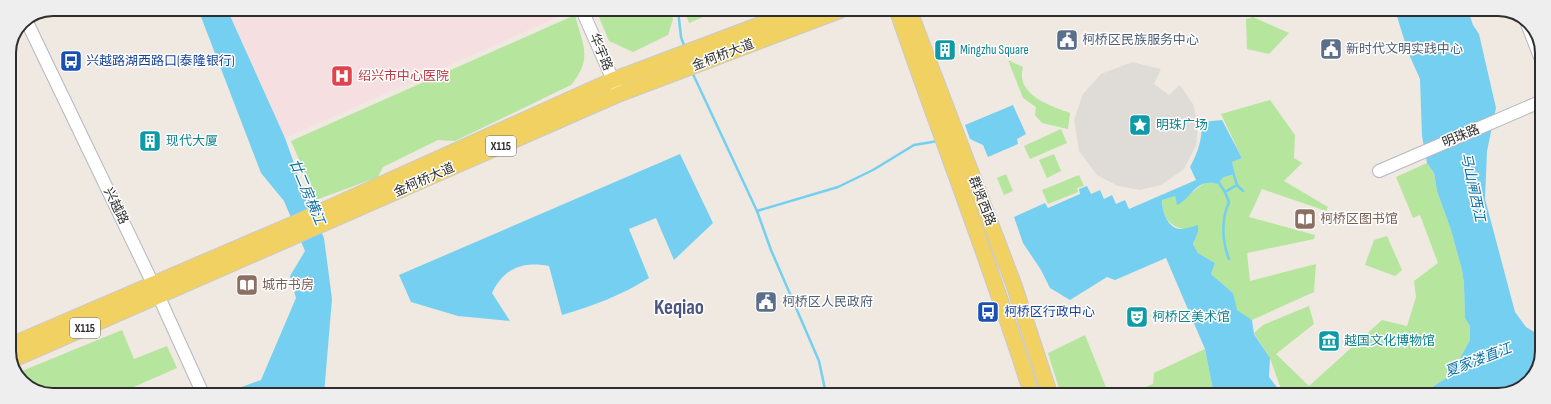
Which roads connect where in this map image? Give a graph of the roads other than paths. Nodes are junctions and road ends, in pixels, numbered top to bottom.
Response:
1 (585, 16) edge
2 (783, 16) edge
3 (825, 16) edge
4 (899, 16) edge
5 (911, 16) edge
6 (29, 26) edge
7 (613, 80) junction
8 (619, 94) junction
9 (1535, 104) edge
10 (1379, 171) dead end
11 (321, 218) junction
12 (156, 289) junction
13 (16, 343) edge
14 (17, 358) edge
15 (200, 388) edge
16 (1030, 388) edge
17 (1048, 388) edge

1 - 7 street, 华宇路
2 - 7 main road, 金柯桥大道 / X115
3 - 8 main road, 金柯桥大道 / X115
4 - 16 main road, 群贤西路
5 - 17 main road, 群贤西路
6 - 12 street, 兴越路
7 - 8 street, 华宇路
7 - 11 main road, 金柯桥大道 / X115
8 - 11 main road, 金柯桥大道 / X115
9 - 10 street, 明珠路
11 - 12 main road, 金柯桥大道 / X115
12 - 13 main road, 金柯桥大道 / X115
12 - 14 main road, 金柯桥大道 / X115
12 - 15 street, 兴越路

